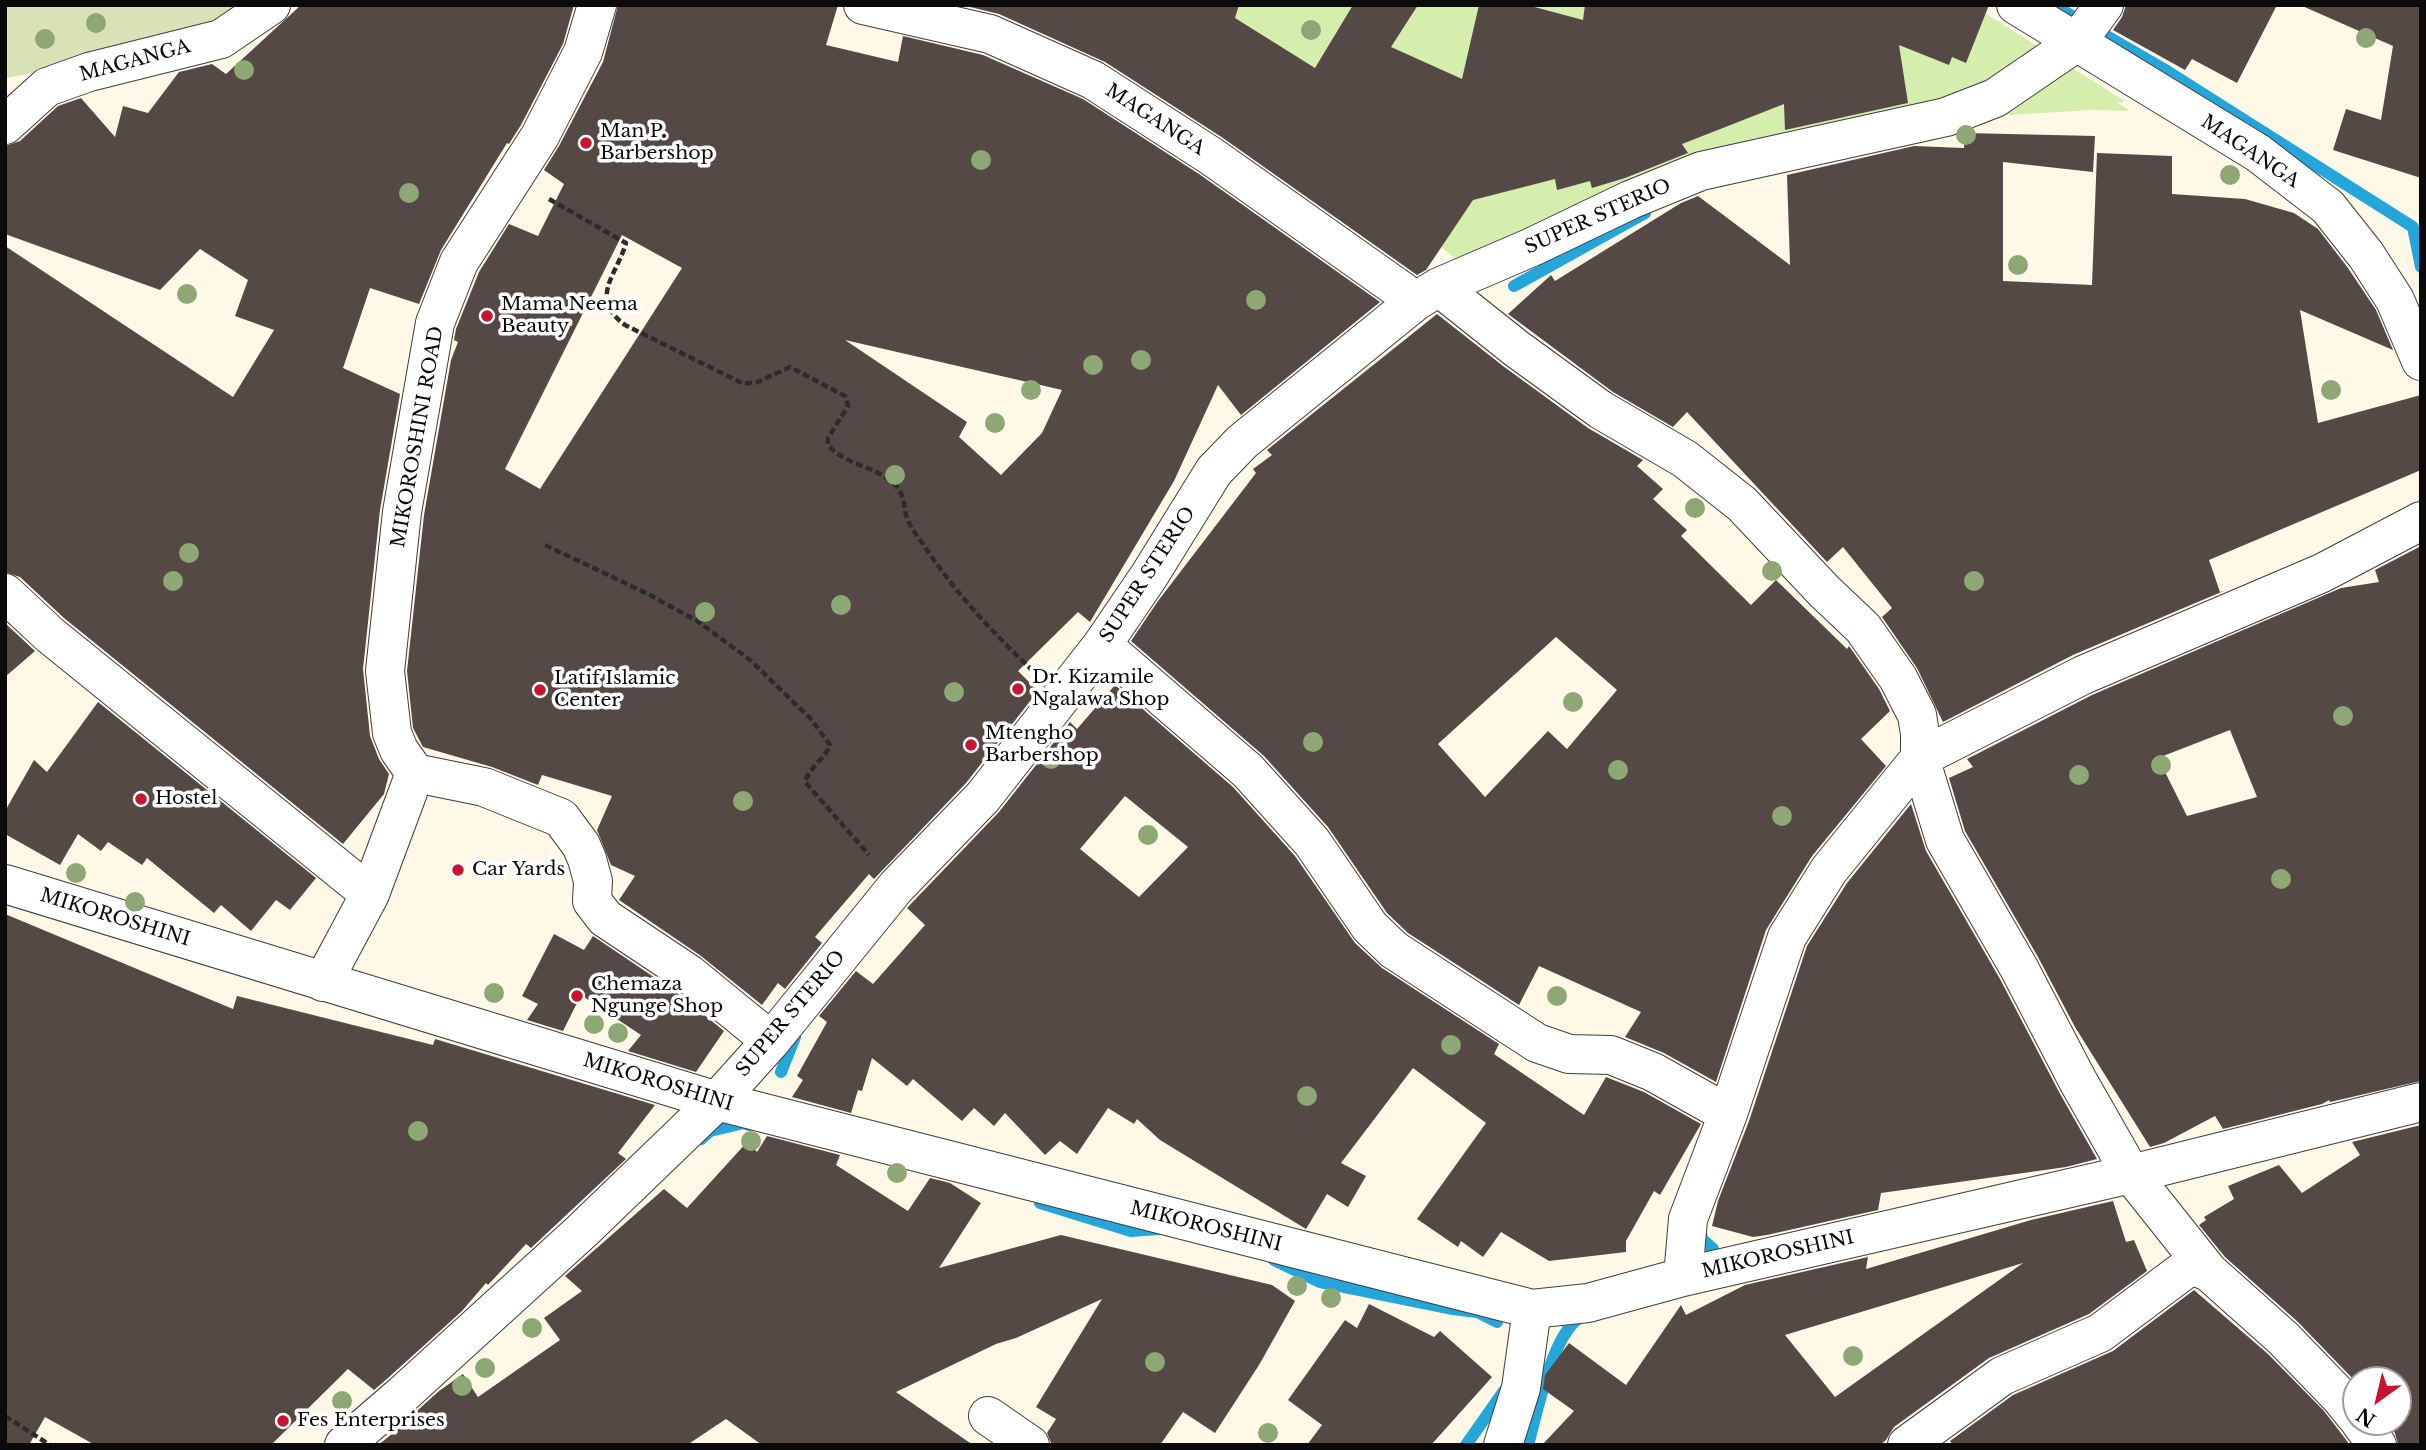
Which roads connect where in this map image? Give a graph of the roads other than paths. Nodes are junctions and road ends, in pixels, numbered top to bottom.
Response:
1 (271, 5) edge
2 (597, 5) edge
3 (863, 5) edge
4 (2016, 5) edge
5 (2104, 5) edge
6 (2077, 42) junction
7 (5, 125) edge
8 (1428, 294) junction
9 (2421, 361) edge
10 (2421, 521) edge
11 (5, 593) edge
12 (1102, 645) junction
13 (1920, 758) junction
14 (415, 774) junction
15 (5, 884) edge
16 (370, 894) junction
17 (323, 982) junction
18 (771, 1041) junction
19 (717, 1101) junction
20 (2421, 1102) edge
21 (1728, 1114) junction
22 (2131, 1174) junction
23 (2209, 1272) junction
24 (1684, 1277) junction
25 (1532, 1309) junction
26 (2342, 1400) edge
27 (988, 1416) dead end
28 (344, 1445) edge
29 (1030, 1445) edge
30 (1503, 1445) edge
31 (1907, 1445) edge

1 - 7 street, MAGANGA
2 - 14 street, MIKOROSHINI ROAD
3 - 8 street, MAGANGA
4 - 6 street, MAGANGA
5 - 6 street, SUPER STERIO
6 - 8 street, SUPER STERIO
6 - 9 street, MAGANGA
8 - 12 street, SUPER STERIO
8 - 13 street, MAGANGA
10 - 13 street
11 - 16 street
12 - 18 street, SUPER STERIO
12 - 21 street
13 - 21 street
13 - 22 street, MAGANGA
14 - 16 street
14 - 18 street
15 - 17 street, MIKOROSHINI
16 - 17 street
17 - 19 street, MIKOROSHINI
18 - 19 street, SUPER STERIO
19 - 25 street, MIKOROSHINI
19 - 28 street, SUPER STERIO
20 - 22 street, MIKOROSHINI
21 - 24 street
22 - 23 street, MAGANGA
22 - 24 street, MIKOROSHINI
23 - 26 street, MAGANGA
23 - 31 street
24 - 25 street, MIKOROSHINI
25 - 30 street
27 - 29 street

